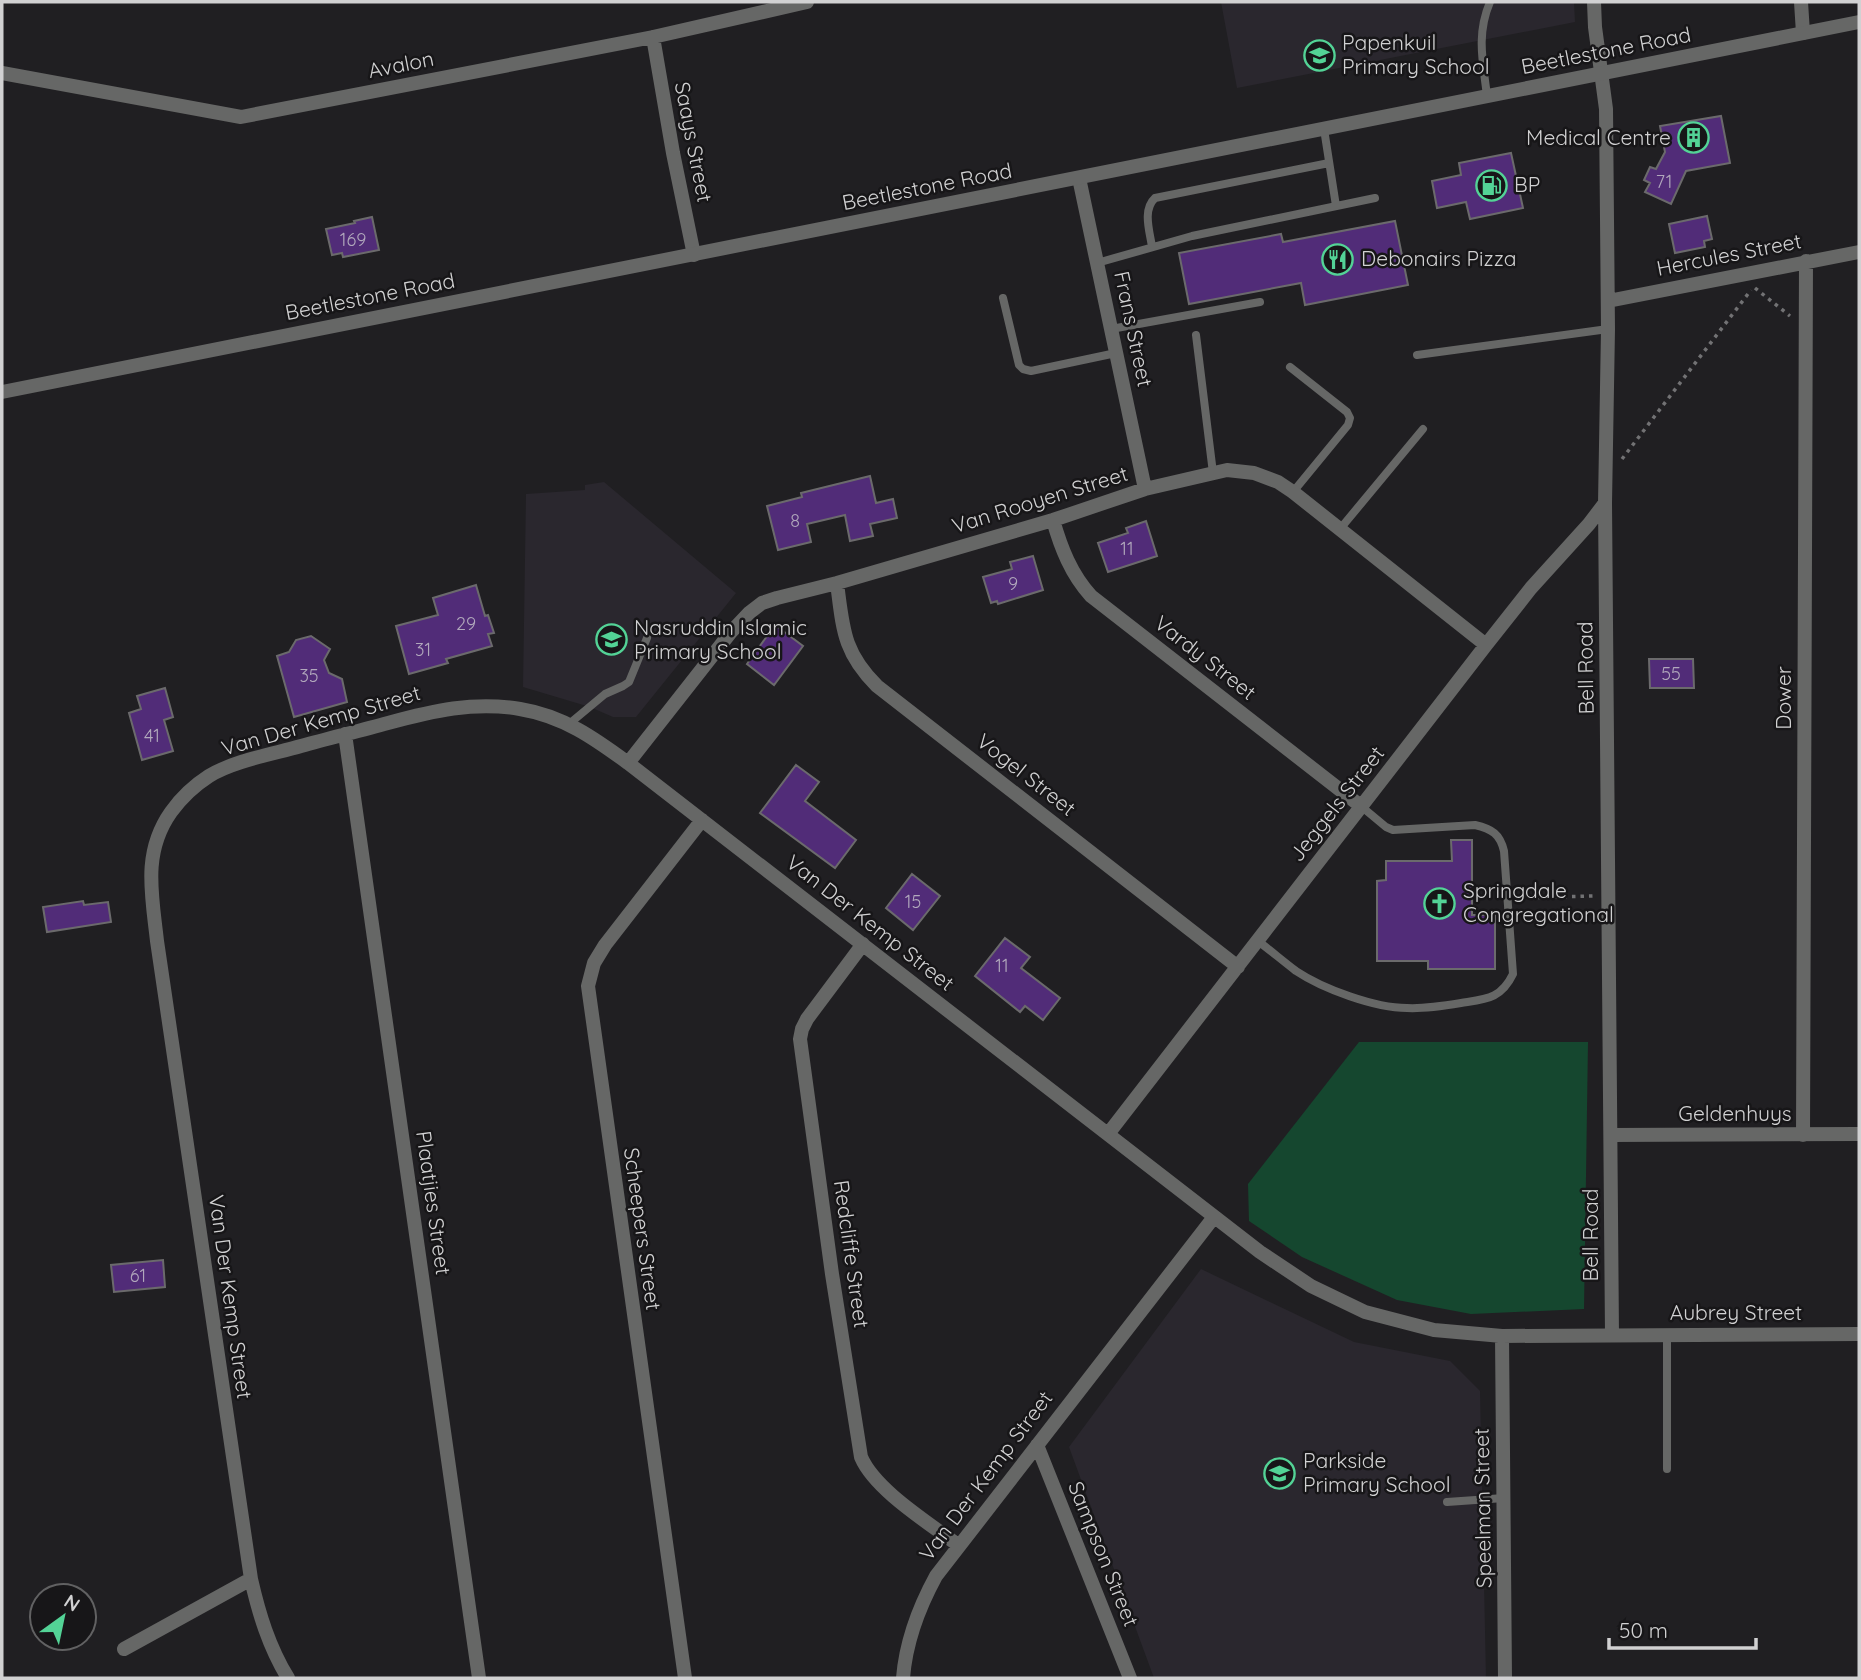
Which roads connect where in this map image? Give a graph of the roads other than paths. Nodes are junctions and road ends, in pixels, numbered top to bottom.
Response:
1 (807, 2) edge
2 (1490, 2) edge
3 (1594, 2) edge
4 (1801, 2) edge
5 (780, 4) edge
6 (1859, 22) edge
7 (1803, 33) junction
8 (653, 37) junction
9 (2, 73) edge
10 (1602, 73) junction
11 (1487, 96) junction
12 (1324, 129) junction
13 (1329, 163) junction
14 (1079, 178) junction
15 (1375, 198) dead end
16 (1336, 206) junction
17 (1152, 247) junction
18 (1859, 252) edge
19 (695, 255) junction
20 (1806, 261) junction
21 (1097, 263) junction
22 (1003, 298) dead end
23 (1608, 301) junction
24 (1260, 302) dead end
25 (1608, 329) junction
26 (1111, 330) junction
27 (1196, 335) dead end
28 (1116, 353) junction
29 (1417, 355) dead end
30 (1290, 367) dead end
31 (2, 392) edge
32 (1423, 429) dead end
33 (1213, 473) junction
34 (1145, 489) junction
35 (1293, 492) junction
36 (1605, 503) junction
37 (1053, 520) junction
38 (1340, 529) junction
39 (837, 583) junction
40 (647, 638) dead end
41 (1486, 645) junction
42 (569, 724) junction
43 (345, 734) junction
44 (628, 763) junction
45 (1362, 807) junction
46 (702, 820) junction
47 (1258, 941) junction
48 (863, 944) junction
49 (1238, 967) junction
50 (1108, 1134) junction
51 (1859, 1134) edge
52 (1611, 1135) junction
53 (1803, 1135) junction
54 (1214, 1217) junction
55 (1859, 1334) edge
56 (1612, 1335) junction
57 (1667, 1335) junction
58 (1502, 1336) junction
59 (1037, 1445) junction
60 (1667, 1469) dead end
61 (1504, 1498) junction
62 (1447, 1502) dead end
63 (958, 1545) junction
64 (251, 1579) junction
65 (124, 1650) dead end
66 (288, 1678) edge
67 (479, 1678) edge
68 (685, 1678) edge
69 (903, 1678) edge
70 (1130, 1678) edge
71 (1505, 1678) edge

1 - 5 street, Avalon
2 - 11 lane
3 - 10 street, Bell Road
4 - 7 street
5 - 8 street, Avalon
6 - 7 street, Beetlestone Road
7 - 10 street, Beetlestone Road
8 - 9 street, Avalon
8 - 19 street, Saays Street
10 - 11 street, Beetlestone Road
10 - 23 street, Bell Road
11 - 12 street, Beetlestone Road
12 - 13 lane
12 - 14 street, Beetlestone Road
13 - 16 lane
13 - 17 lane
14 - 19 street, Beetlestone Road
14 - 21 street, Frans Street
15 - 16 lane
16 - 17 lane
17 - 21 lane
18 - 20 street, Hercules Street
19 - 31 street, Beetlestone Road
20 - 23 street, Hercules Street
20 - 53 street, Dower
21 - 26 street, Frans Street
22 - 28 lane
23 - 25 street, Bell Road
24 - 26 lane
25 - 29 lane
25 - 36 street, Bell Road
26 - 28 street, Frans Street
27 - 33 lane
28 - 34 street, Frans Street
30 - 35 lane
32 - 38 lane
33 - 34 street, Van Rooyen Street
33 - 35 street, Van Rooyen Street
34 - 37 street, Van Rooyen Street
35 - 38 street, Van Rooyen Street
36 - 41 street, Jeggels Street
36 - 52 street, Bell Road
37 - 39 street, Van Rooyen Street
37 - 45 street, Vardy Street
38 - 41 street, Van Rooyen Street
39 - 44 street, Van Rooyen Street
39 - 49 street, Vogel Street
40 - 42 lane
41 - 45 street, Jeggels Street
42 - 43 street, Van Der Kemp Street
42 - 44 street, Van Der Kemp Street
43 - 64 street, Van Der Kemp Street
43 - 67 street, Plaatjies Street
44 - 46 street, Van Der Kemp Street
45 - 47 street, Jeggels Street
45 - 47 lane
46 - 48 street, Van Der Kemp Street
46 - 68 street, Scheepers Street
47 - 49 street, Jeggels Street
48 - 50 street, Van Der Kemp Street
48 - 63 street, Redcliffe Street
49 - 50 street, Jeggels Street
50 - 54 street, Van Der Kemp Street
51 - 53 street, Geldenhuys
52 - 53 street, Geldenhuys
52 - 56 street, Bell Road
54 - 58 street, Van Der Kemp Street
54 - 59 street, Van Der Kemp Street
55 - 57 street, Aubrey Street
56 - 57 street, Aubrey Street
56 - 58 street, Van Der Kemp Street
57 - 60 lane
58 - 61 street, Speelman Street
59 - 63 street, Van Der Kemp Street
59 - 70 street, Sampson Street
61 - 62 lane
61 - 71 street, Speelman Street
63 - 69 street, Van Der Kemp Street
64 - 65 street
64 - 66 street, Van Der Kemp Street

